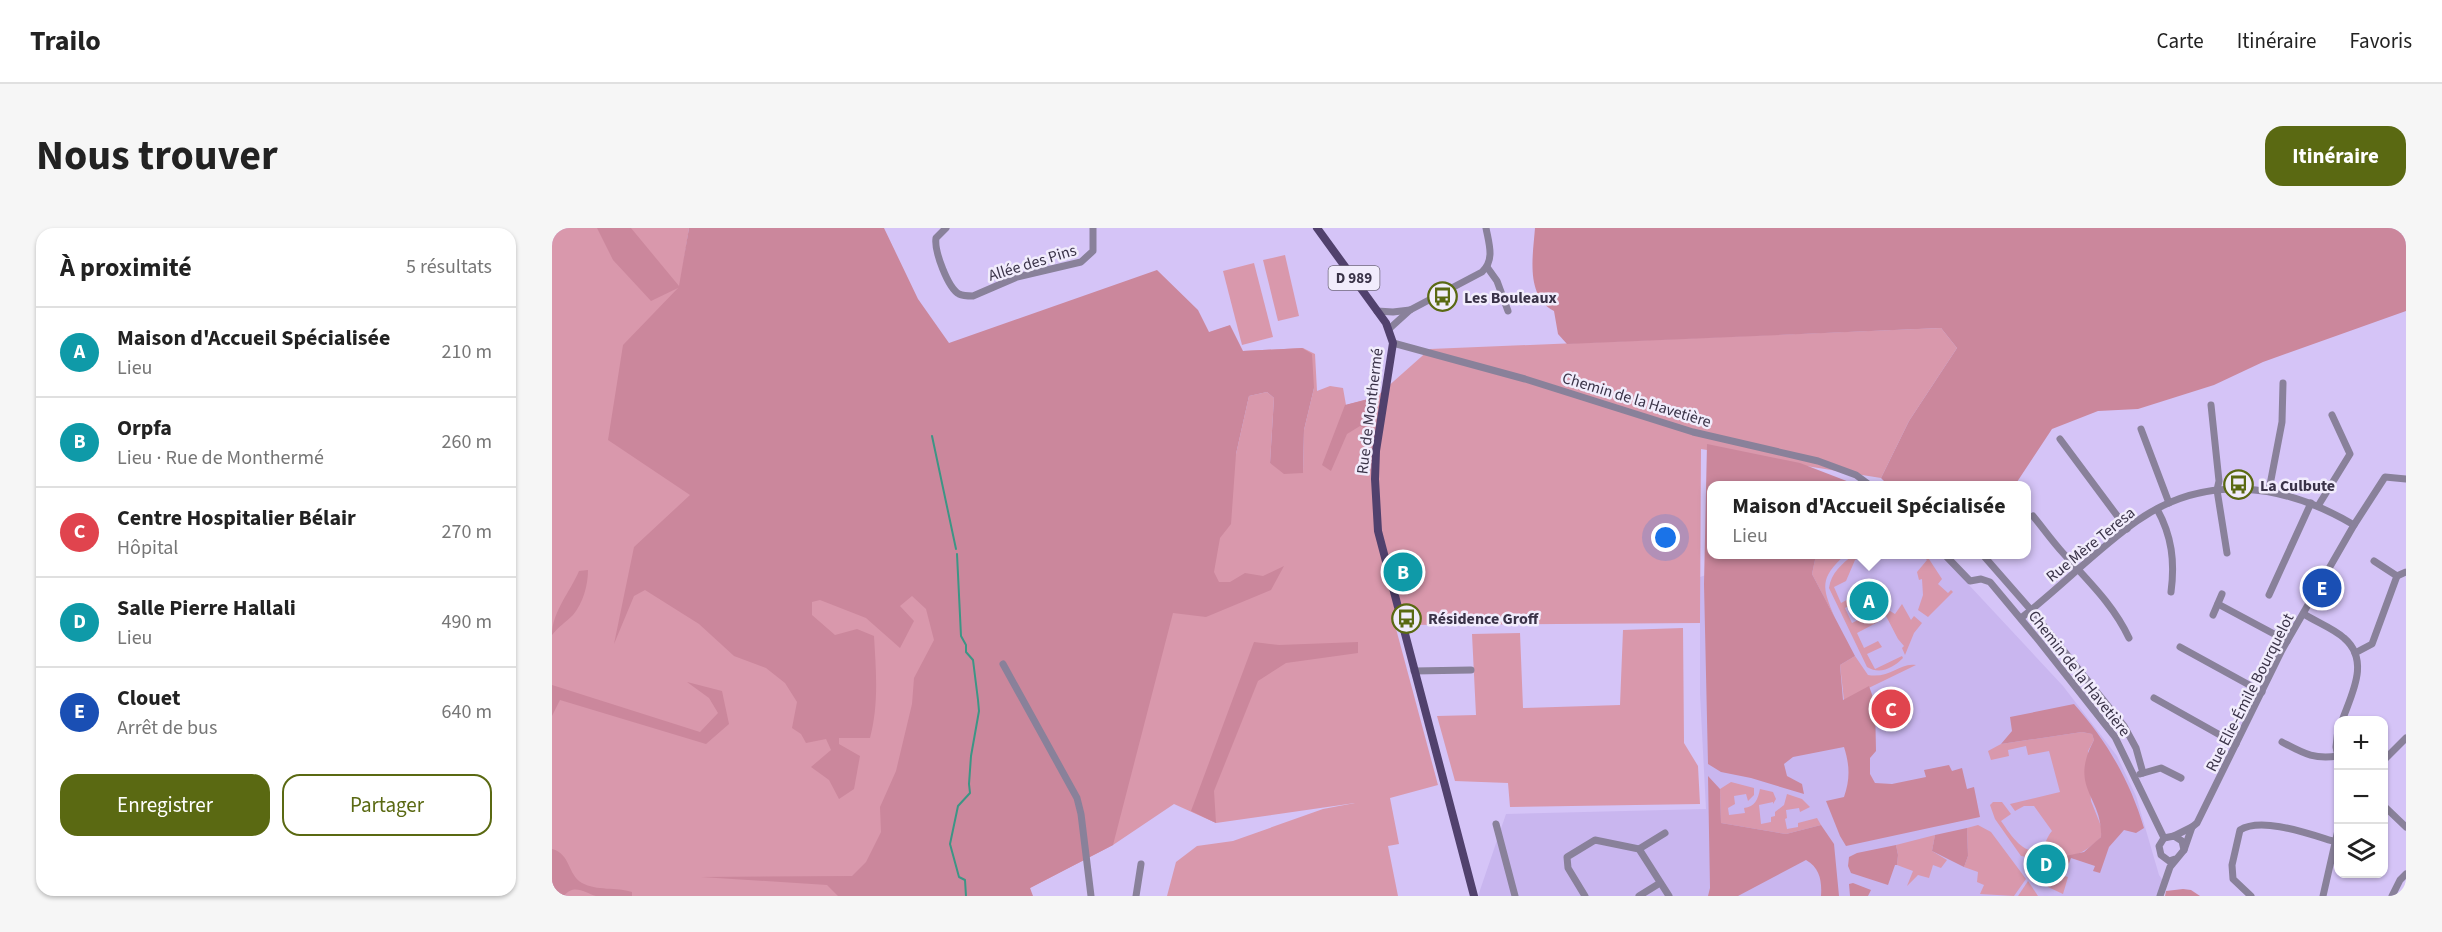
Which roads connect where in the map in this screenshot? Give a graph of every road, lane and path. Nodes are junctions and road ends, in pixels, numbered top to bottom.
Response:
1 (946, 228) edge
2 (1093, 228) edge
3 (1317, 228) edge
4 (1486, 228) edge
5 (1487, 267) junction
6 (1410, 310) junction
7 (1377, 311) junction
8 (1508, 311) dead end
9 (1389, 329) junction
10 (1393, 343) junction
11 (2283, 382) dead end
12 (2211, 405) dead end
13 (2332, 415) dead end
14 (2141, 429) dead end
15 (2060, 439) dead end
16 (2406, 479) edge
17 (1864, 481) edge
18 (2217, 490) junction
19 (2269, 490) junction
20 (2169, 503) junction
21 (2315, 505) junction
22 (2157, 509) junction
23 (2033, 516) dead end
24 (2354, 525) junction
25 (2127, 529) junction
26 (2227, 554) dead end
27 (1948, 559) edge
28 (1986, 559) edge
29 (2374, 561) dead end
30 (2078, 569) junction
31 (2406, 572) edge
32 (2397, 576) junction
33 (2171, 592) dead end
34 (2222, 594) dead end
35 (2269, 595) dead end
36 (2218, 604) junction
37 (2031, 610) junction
38 (2304, 614) junction
39 (2213, 615) dead end
40 (2021, 618) junction
41 (2129, 638) dead end
42 (2287, 641) junction
43 (2180, 647) dead end
44 (2355, 653) junction
45 (1003, 664) dead end
46 (1471, 670) dead end
47 (1414, 671) junction
48 (2262, 692) junction
49 (2154, 698) dead end
50 (2343, 716) edge
51 (2406, 738) edge
52 (2282, 742) dead end
53 (2236, 744) junction
54 (2388, 756) edge
55 (2334, 757) edge
56 (2139, 774) junction
57 (2181, 778) dead end
58 (2388, 810) edge
59 (1496, 824) dead end
60 (2192, 827) junction
61 (2406, 827) edge
62 (1665, 833) dead end
63 (2174, 836) junction
64 (2164, 838) junction
65 (2334, 841) edge
66 (1639, 849) junction
67 (2184, 850) junction
68 (2334, 850) edge
69 (2161, 855) junction
70 (2175, 859) junction
71 (1141, 864) dead end
72 (2406, 874) edge
73 (2166, 878) junction
74 (1660, 883) junction
75 (1091, 896) edge
76 (1136, 896) edge
77 (1473, 896) edge
78 (1515, 896) edge
79 (1585, 896) edge
80 (1639, 896) edge
81 (1669, 896) edge
82 (2160, 896) edge
83 (2251, 896) edge
84 (2323, 896) edge
85 (2392, 896) edge

1 - 2 street, Allée des Pins
3 - 7 main road, Rue de Monthermé / D 989
4 - 5 street
5 - 6 street
5 - 8 street
6 - 7 street
6 - 9 street
7 - 9 main road, Rue de Monthermé / D 989
9 - 10 main road, Rue de Monthermé / D 989
10 - 17 street, Chemin de la Havetière
10 - 47 main road, Rue de Monthermé / D 989
11 - 19 street
12 - 18 street
13 - 21 street
14 - 20 street
15 - 25 street
16 - 24 street, Rue Elie-Émile Bourquelot
18 - 19 street, Rue Mère Teresa
18 - 20 street, Rue Mère Teresa
18 - 26 street
19 - 21 street, Rue Mère Teresa
20 - 22 street, Rue Mère Teresa
21 - 24 street, Rue Mère Teresa
21 - 35 street
22 - 25 street, Rue Mère Teresa
22 - 33 street
23 - 30 street
24 - 38 street, Rue Elie-Émile Bourquelot
25 - 30 street, Rue Mère Teresa
27 - 40 street, Chemin de la Havetière
28 - 37 street
29 - 32 street
30 - 37 street, Rue Mère Teresa
30 - 41 street
31 - 32 street
32 - 44 street
34 - 36 street
36 - 39 street
36 - 42 street
37 - 40 street, Rue Mère Teresa
37 - 56 street
38 - 42 street, Rue Elie-Émile Bourquelot
38 - 44 street
40 - 56 street, Chemin de la Havetière
42 - 48 street, Rue Elie-Émile Bourquelot
43 - 48 street
44 - 50 street
45 - 75 street
46 - 47 street
47 - 77 main road, Rue de Monthermé / D 989
48 - 53 street, Rue Elie-Émile Bourquelot
49 - 53 street
51 - 54 street
52 - 55 street
53 - 60 street, Rue Elie-Émile Bourquelot
56 - 57 street
56 - 64 street, Chemin de la Havetière
58 - 61 street
59 - 78 street
60 - 63 street
60 - 67 street, Rue Elie-Émile Bourquelot
62 - 66 street
63 - 64 street
63 - 67 street
64 - 69 street
65 - 83 street
66 - 74 street
66 - 79 street
67 - 70 street
68 - 84 street
69 - 70 street
69 - 73 street
70 - 73 street
71 - 76 street
72 - 85 street
73 - 82 street
74 - 80 street
74 - 81 street

